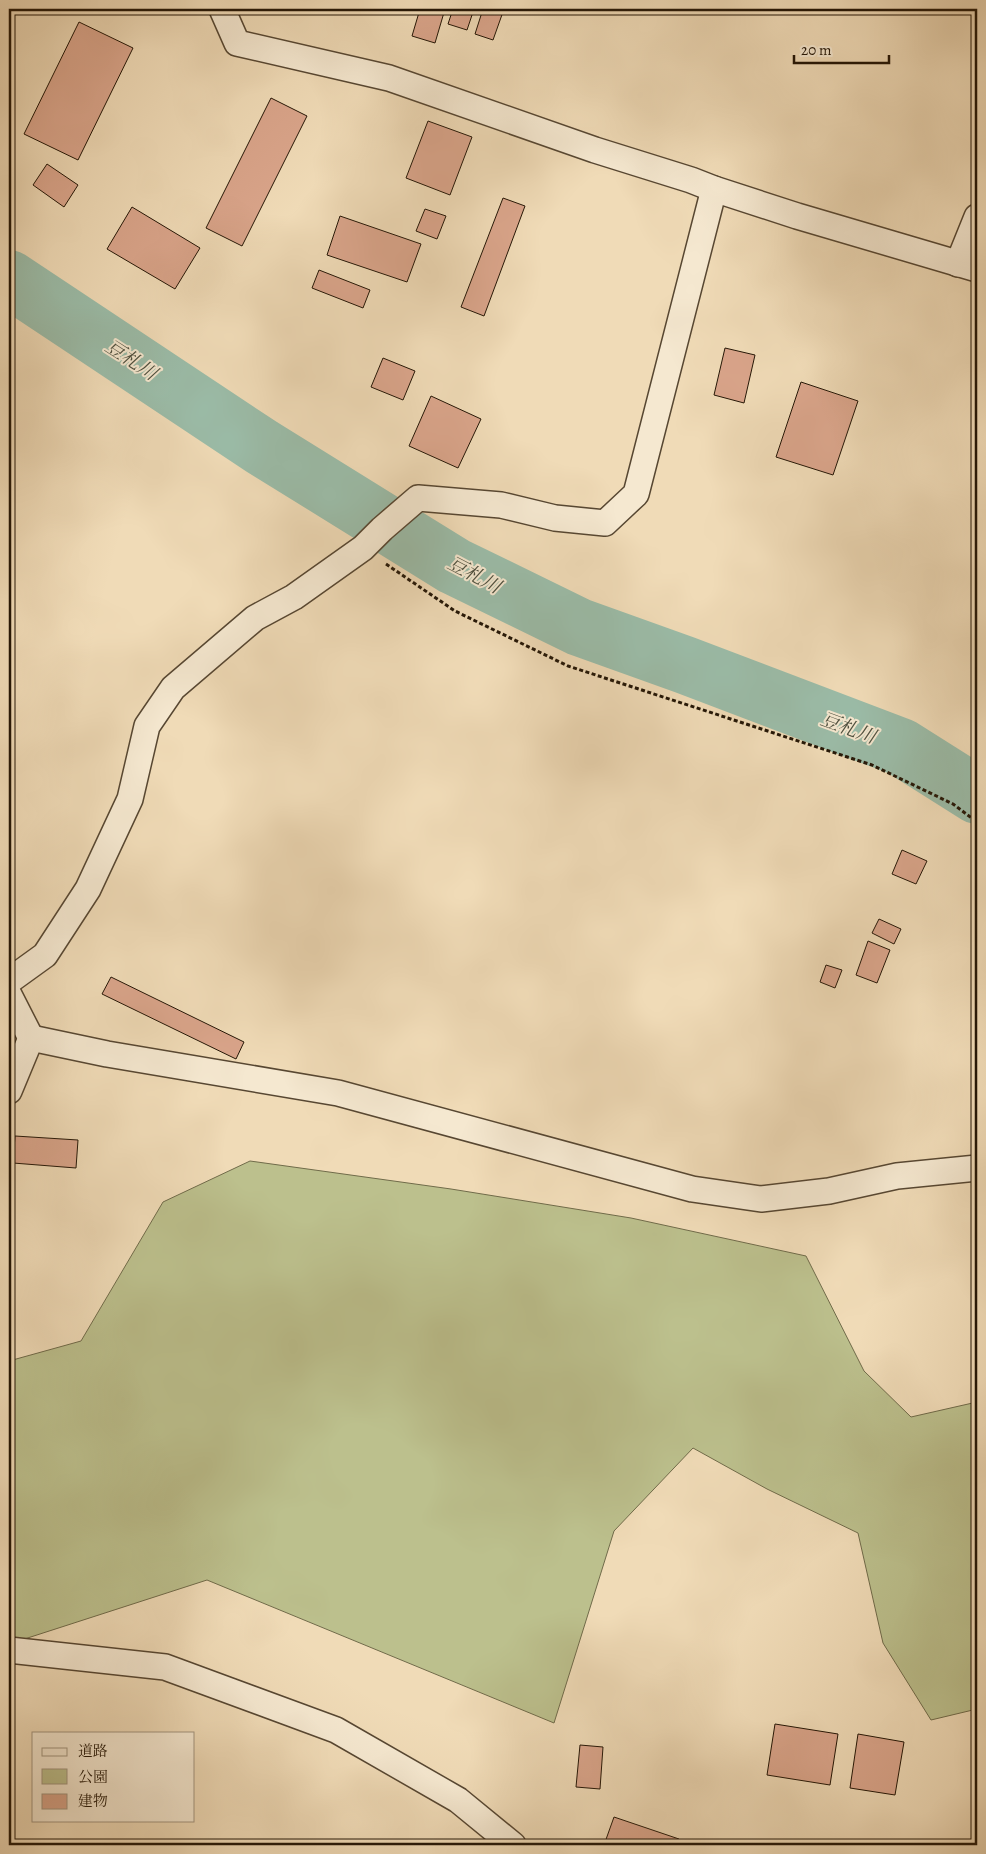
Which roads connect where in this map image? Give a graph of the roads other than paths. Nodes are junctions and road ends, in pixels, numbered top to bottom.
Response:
1 (222, 9) edge
2 (714, 189) junction
3 (977, 217) edge
4 (968, 266) edge
5 (9, 981) edge
6 (9, 995) edge
7 (32, 1038) junction
8 (9, 1091) edge
9 (977, 1168) edge
10 (9, 1650) edge
11 (513, 1845) edge

1 - 2 street
2 - 4 street
2 - 5 street
3 - 4 street
6 - 7 street
7 - 8 street
7 - 9 street
10 - 11 street

